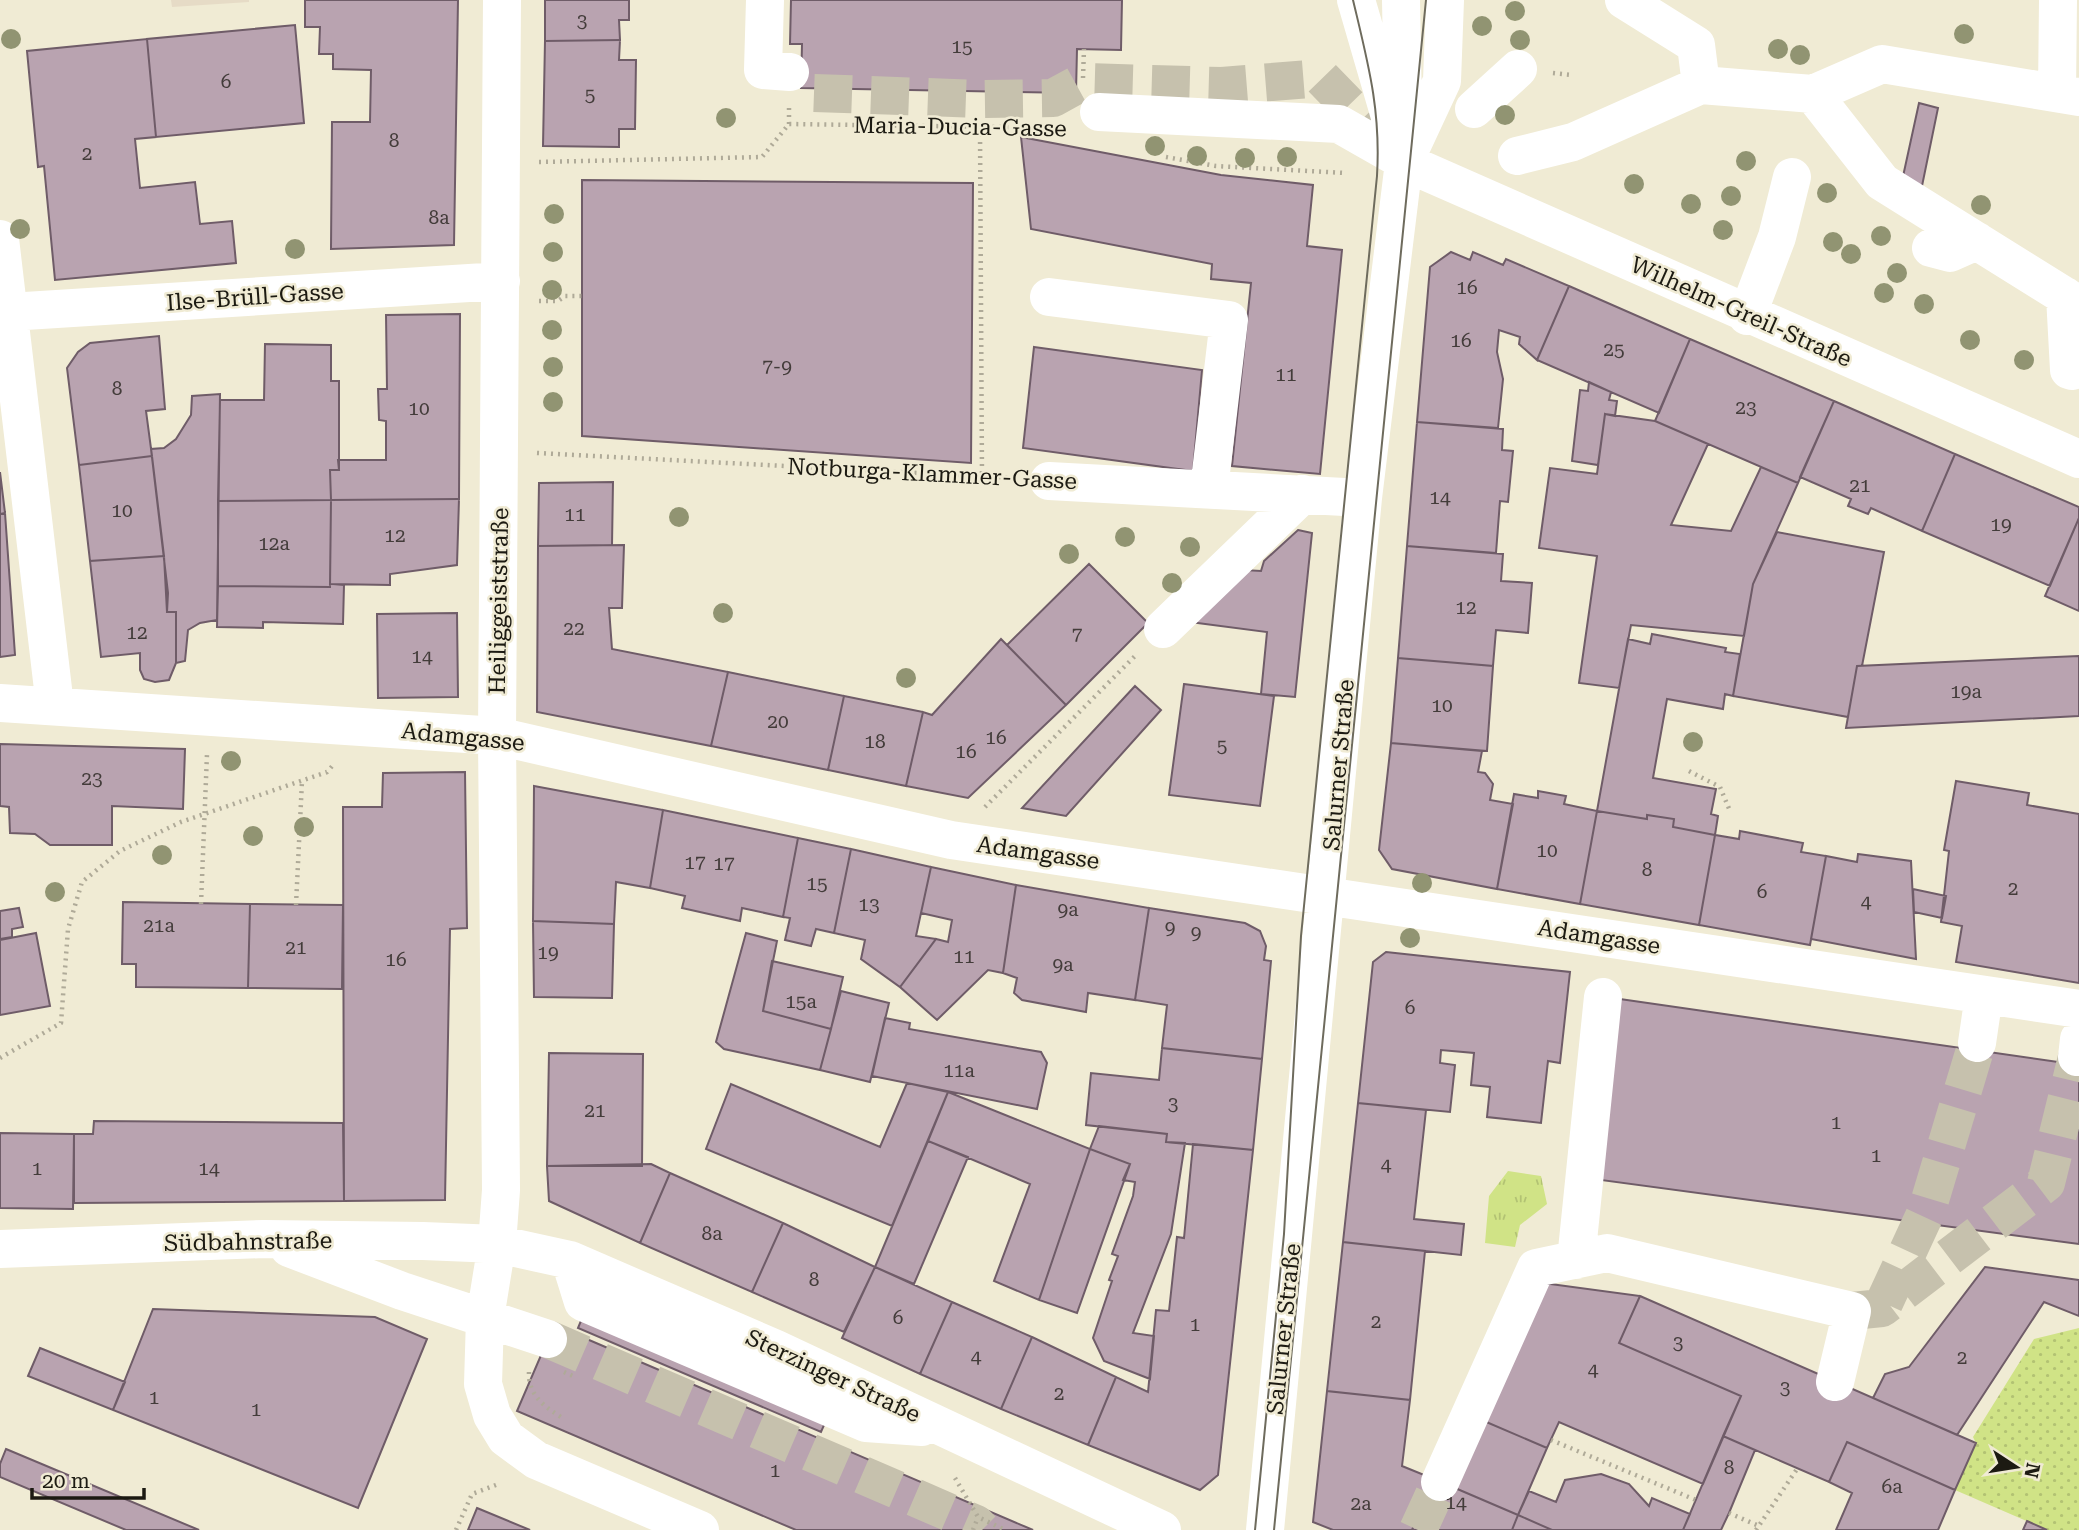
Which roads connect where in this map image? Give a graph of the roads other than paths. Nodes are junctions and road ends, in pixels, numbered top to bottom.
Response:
1 (502, 0) edge
2 (765, 0) edge
3 (1356, 0) edge
4 (1401, 0) edge
5 (1420, 0) edge
6 (1446, 0) edge
7 (1624, 0) edge
8 (2058, 0) edge
9 (1518, 69) dead end
10 (1701, 85) junction
11 (789, 88) tunnel mouth
12 (1813, 94) junction
13 (2068, 95) edge
14 (1474, 109) dead end
15 (1090, 120) road end
16 (1517, 156) dead end
17 (1404, 162) junction
18 (1792, 177) dead end
19 (0, 239) edge
20 (1977, 241) junction
21 (1931, 248) dead end
22 (501, 281) junction
23 (1049, 297) dead end
24 (2072, 301) edge
25 (9, 312) junction
26 (1747, 316) junction
27 (2072, 371) dead end
28 (2079, 459) edge
29 (1049, 481) road end
30 (1209, 489) junction
31 (1303, 494) junction
32 (1363, 498) junction
33 (1163, 629) road end
34 (0, 703) edge
35 (55, 706) junction
36 (496, 737) junction
37 (1327, 896) junction
38 (1984, 995) junction
39 (1603, 997) dead end
40 (2079, 1009) edge
41 (1977, 1043) tunnel mouth
42 (264, 1239) junction
43 (497, 1244) junction
44 (0, 1249) edge
45 (1576, 1259) junction
46 (485, 1318) junction
47 (538, 1354) tunnel mouth
48 (1835, 1382) dead end
49 (1440, 1482) tunnel mouth
50 (700, 1530) edge
51 (1162, 1530) edge
52 (1265, 1530) edge

1 - 22 street, Heiliggeiststraße
2 - 11 street
3 - 17 street
4 - 17 street, Salurner Straße
5 - 17 street
6 - 17 street
7 - 10 street
8 - 13 street
9 - 14 street
10 - 12 street
10 - 16 street
12 - 13 street
12 - 20 street
15 - 17 street, Maria-Ducia-Gasse
17 - 26 street, Wilhelm-Greil-Straße
17 - 32 street, Salurner Straße
18 - 26 street
19 - 25 street
20 - 21 street
20 - 24 street
22 - 25 street, Ilse-Brüll-Gasse
22 - 36 street, Heiliggeiststraße
23 - 30 street
24 - 27 street
25 - 35 street
26 - 28 street, Wilhelm-Greil-Straße
29 - 30 street, Notburga-Klammer-Gasse
30 - 31 street, Notburga-Klammer-Gasse
31 - 32 street, Notburga-Klammer-Gasse
31 - 33 street
32 - 37 street, Salurner Straße
34 - 35 street, Adamgasse
35 - 36 street, Adamgasse
36 - 37 street, Adamgasse
36 - 43 street, Heiliggeiststraße
37 - 38 street, Adamgasse
37 - 52 street, Salurner Straße
38 - 40 street, Adamgasse
38 - 41 street
39 - 45 street
42 - 43 street, Südbahnstraße
42 - 44 street, Südbahnstraße
42 - 46 street
43 - 46 street, Heiliggeiststraße
43 - 51 street, Sterzinger Straße
45 - 48 street
45 - 49 street
46 - 47 street
46 - 50 street, Heiliggeiststraße

